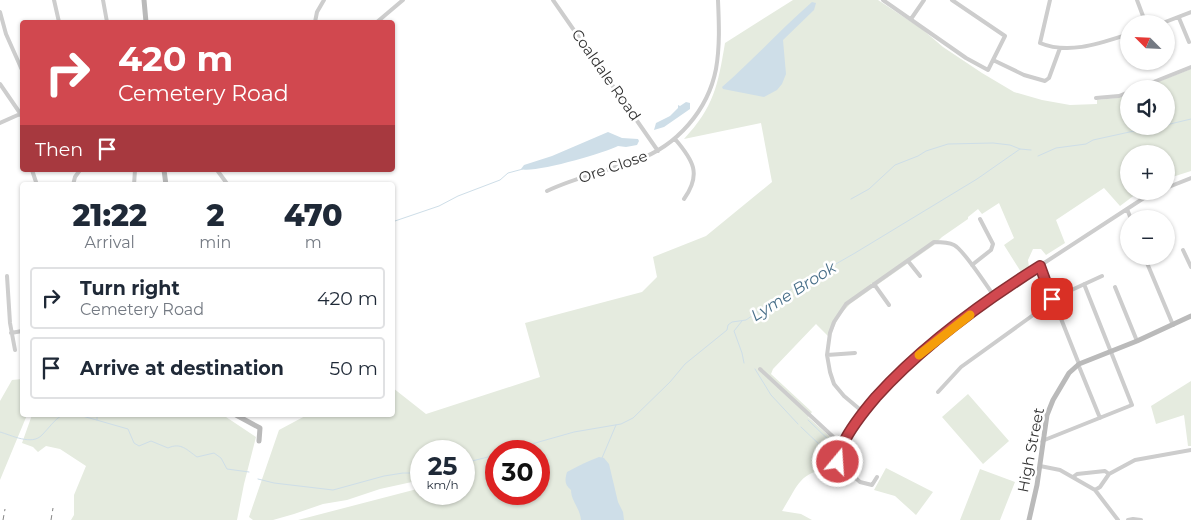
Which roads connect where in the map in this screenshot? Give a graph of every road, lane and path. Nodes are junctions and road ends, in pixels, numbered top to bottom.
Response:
1 (54, 0) edge
2 (102, 0) edge
3 (144, 0) edge
4 (324, 0) edge
5 (403, 0) edge
6 (553, 0) edge
7 (718, 0) edge
8 (883, 0) edge
9 (924, 0) edge
10 (952, 0) edge
11 (1050, 0) edge
12 (1137, 0) edge
13 (0, 12) edge
14 (1191, 12) edge
15 (1143, 15) edge
16 (1178, 18) junction
17 (911, 19) junction
18 (1175, 19) edge
19 (59, 20) edge
20 (107, 20) edge
21 (146, 20) edge
22 (315, 20) edge
23 (379, 20) edge
24 (1120, 37) edge
25 (1189, 42) dead end
26 (1060, 48) junction
27 (993, 60) junction
28 (20, 66) edge
29 (1191, 67) edge
30 (1158, 80) edge
31 (0, 84) edge
32 (1120, 96) edge
33 (1096, 98) dead end
34 (20, 114) edge
35 (20, 115) edge
36 (0, 124) edge
37 (675, 139) junction
38 (658, 151) junction
39 (1191, 178) edge
40 (1175, 184) edge
41 (547, 191) dead end
42 (684, 199) dead end
43 (1142, 200) edge
44 (1127, 209) joint
45 (980, 219) dead end
46 (1184, 250) dead end
47 (908, 260) junction
48 (972, 265) junction
49 (1148, 265) edge
50 (1040, 266) junction
51 (1191, 267) edge
52 (7, 276) dead end
53 (920, 276) dead end
54 (1102, 276) dead end
55 (874, 284) junction
56 (1084, 284) junction
57 (1115, 287) dead end
58 (994, 296) junction
59 (1053, 300) junction
60 (889, 306) dead end
61 (1191, 316) edge
62 (1173, 325) junction
63 (20, 331) edge
64 (11, 333) junction
65 (1137, 341) junction
66 (14, 350) dead end
67 (1110, 351) junction
68 (855, 353) dead end
69 (827, 355) junction
70 (1079, 364) junction
71 (760, 369) dead end
72 (938, 392) dead end
73 (863, 412) junction
74 (240, 417) edge
75 (1100, 418) junction
76 (259, 441) dead end
77 (1042, 441) junction
78 (842, 444) junction
79 (1191, 450) edge
80 (1040, 466) junction
81 (1109, 474) junction
82 (877, 476) dead end
83 (1073, 477) junction
84 (1096, 490) junction
85 (1029, 520) edge
86 (1118, 520) edge
87 (1128, 520) edge
88 (1141, 520) edge

1 - 19 street
2 - 20 street
3 - 21 main road
4 - 22 street
5 - 23 street
6 - 38 street, Coaldale Road
7 - 37 street, Ore Close
8 - 17 street
9 - 17 street
10 - 27 street
11 - 26 street
12 - 15 street
13 - 28 street
14 - 16 street
16 - 18 street
16 - 25 street
17 - 27 street
24 - 26 street
26 - 27 street
29 - 30 street
31 - 34 street
32 - 33 street
35 - 36 street
37 - 38 street, Ore Close
37 - 42 street
38 - 41 street, Ore Close
39 - 40 street
43 - 44 street
44 - 50 street
45 - 48 street
46 - 51 street
47 - 48 street
47 - 53 street
47 - 55 street
48 - 58 street
49 - 62 street
50 - 58 street
50 - 59 street
52 - 64 street
54 - 56 street
55 - 60 street
55 - 69 street
56 - 59 street
56 - 67 street
57 - 65 street
58 - 73 street
59 - 70 street
59 - 72 street
61 - 62 main road, High Street
62 - 65 main road, High Street
63 - 64 street
64 - 66 street
65 - 67 main road, High Street
67 - 70 main road, High Street
67 - 75 street
68 - 69 street
69 - 73 street
70 - 75 street
70 - 77 main road, High Street
71 - 78 street
73 - 78 street
74 - 76 main road
75 - 77 street
77 - 80 main road, High Street
78 - 82 street
79 - 81 street
80 - 83 street
80 - 85 main road, High Street
81 - 83 street
81 - 84 street
83 - 84 street
84 - 86 street
87 - 88 street

